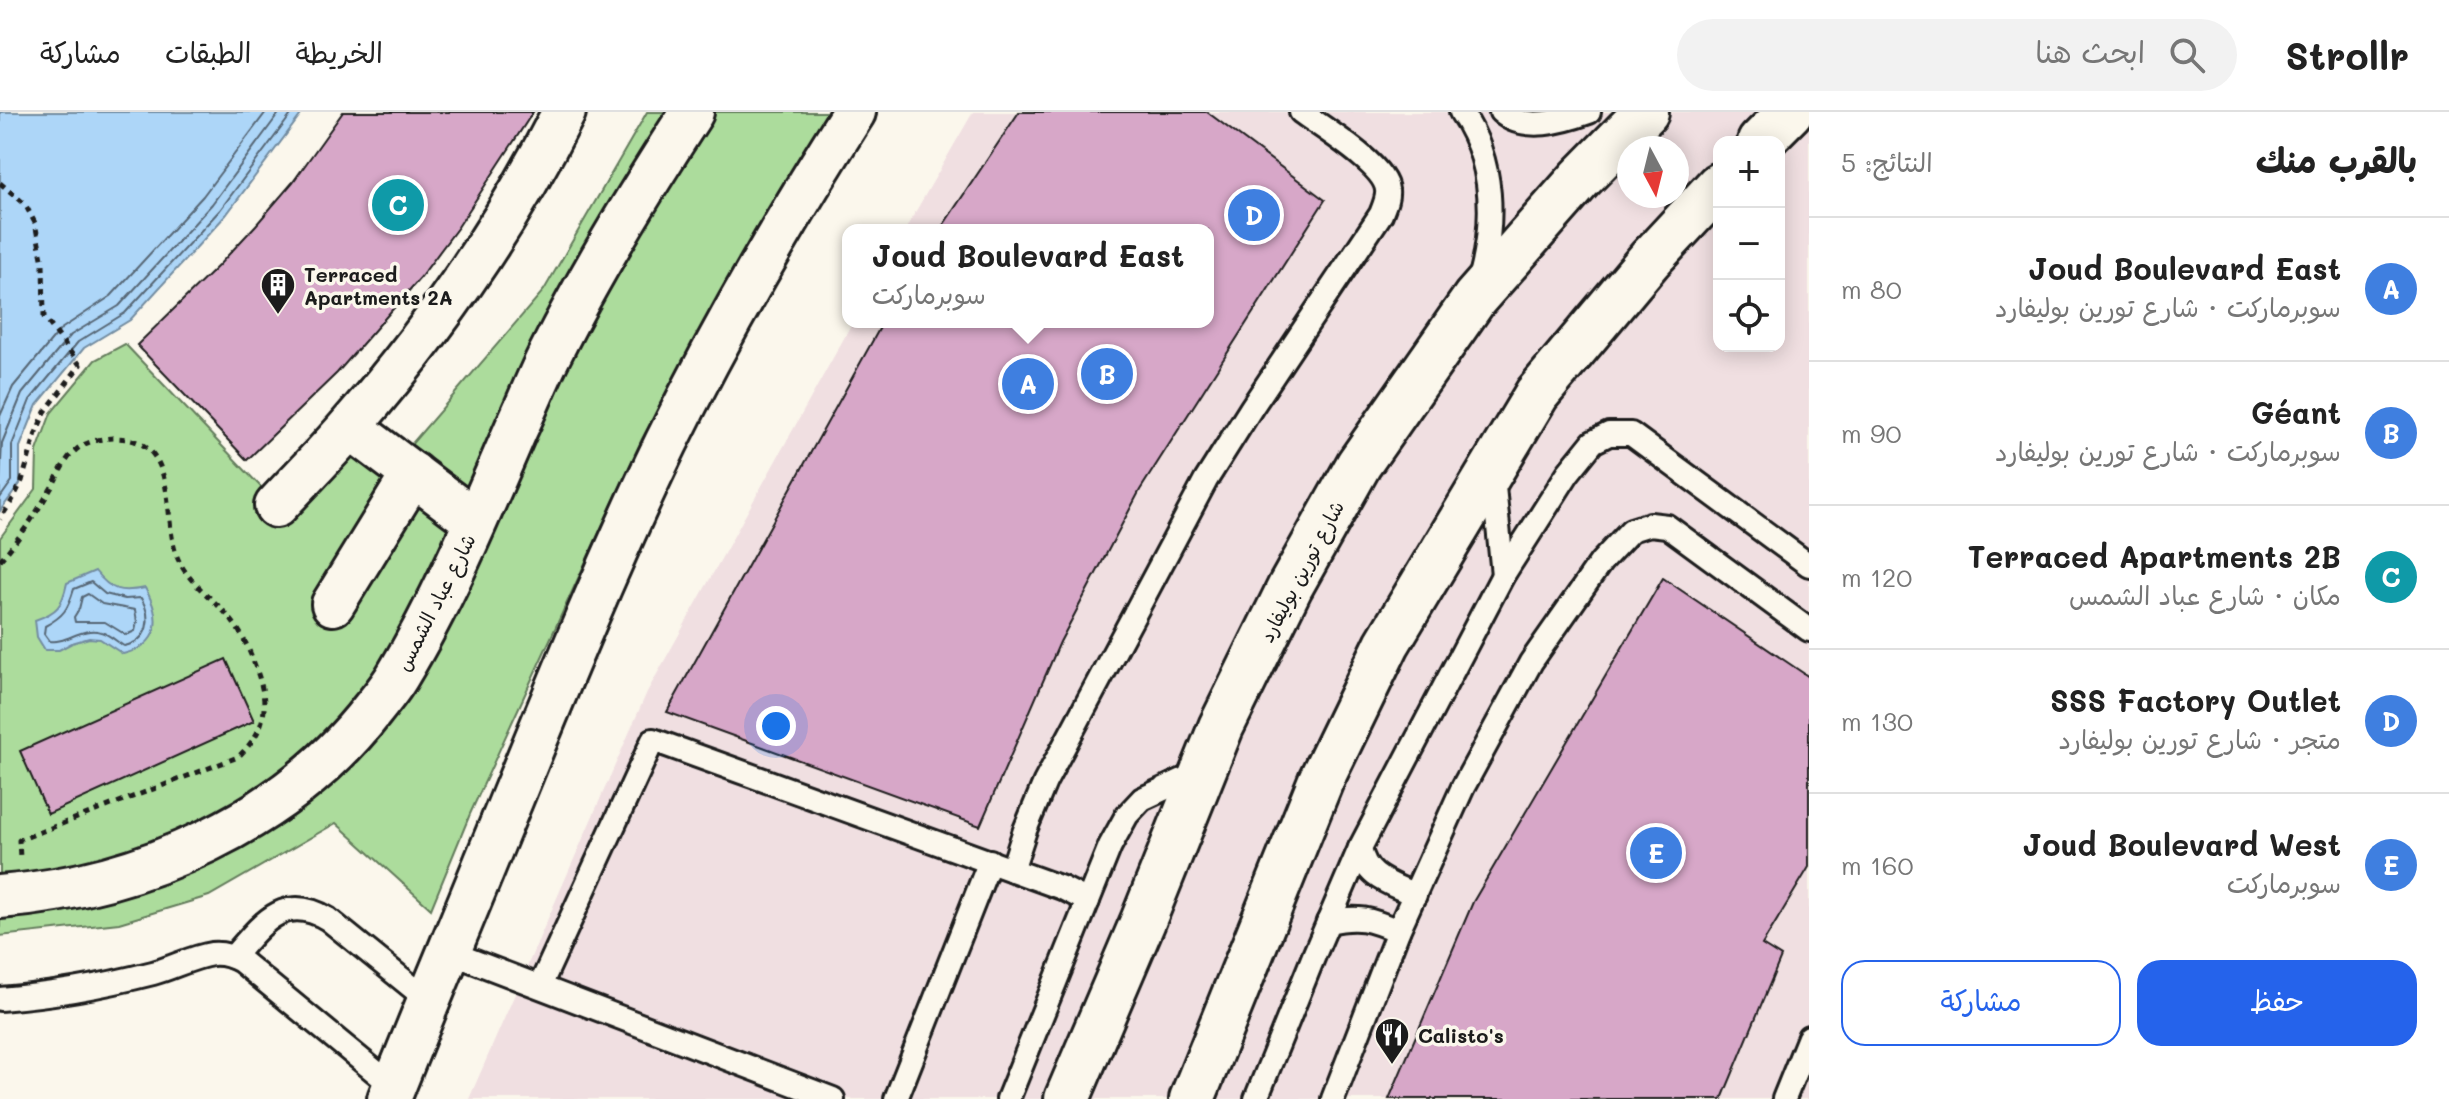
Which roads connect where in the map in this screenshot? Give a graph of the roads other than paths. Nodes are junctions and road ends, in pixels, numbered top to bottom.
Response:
1 (564, 112) edge
2 (692, 112) edge
3 (854, 112) edge
4 (1301, 112) edge
5 (1461, 112) edge
6 (1501, 112) edge
7 (1589, 112) edge
8 (1646, 112) edge
9 (1790, 112) edge
10 (1766, 136) edge
11 (1713, 191) edge
12 (1475, 298) junction
13 (350, 427) junction
14 (1492, 469) junction
15 (413, 474) junction
16 (276, 506) dead end
17 (475, 521) junction
18 (1809, 565) edge
19 (1503, 575) junction
20 (333, 604) dead end
21 (1809, 630) edge
22 (1204, 769) junction
23 (1360, 848) junction
24 (990, 861) junction
25 (1012, 870) junction
26 (1415, 895) junction
27 (11, 896) edge
28 (1088, 901) junction
29 (1328, 922) junction
30 (1398, 931) junction
31 (449, 952) junction
32 (233, 957) junction
33 (540, 986) junction
34 (0, 999) edge
35 (429, 1001) junction
36 (1809, 1037) edge
37 (391, 1093) edge
38 (833, 1099) edge
39 (896, 1099) edge
40 (1008, 1099) edge
41 (1067, 1099) edge
42 (1192, 1099) edge
43 (1256, 1099) edge
44 (1333, 1099) edge
45 (1784, 1099) edge

1 - 13 street
2 - 17 street, شارع عباد الشمس
3 - 31 street
4 - 25 lane
5 - 12 lane
6 - 7 lane
8 - 12 main road, شارع تورين بوليفارد
9 - 10 main road
11 - 14 main road
12 - 22 main road, شارع تورين بوليفارد
13 - 15 street
13 - 16 street
14 - 19 lane
14 - 42 main road
15 - 17 street
15 - 20 street
17 - 27 street, شارع عباد الشمس
18 - 19 lane
19 - 23 lane
21 - 26 lane
22 - 28 lane
22 - 41 main road, شارع تورين بوليفارد
23 - 26 lane
23 - 29 lane
24 - 25 lane
24 - 33 lane
24 - 39 lane
25 - 28 lane
26 - 30 lane
28 - 40 lane
29 - 30 lane
29 - 43 lane
30 - 44 lane
31 - 33 lane
31 - 35 street
32 - 34 lane
32 - 35 lane
32 - 37 lane
33 - 38 lane
35 - 37 street
36 - 45 lane

